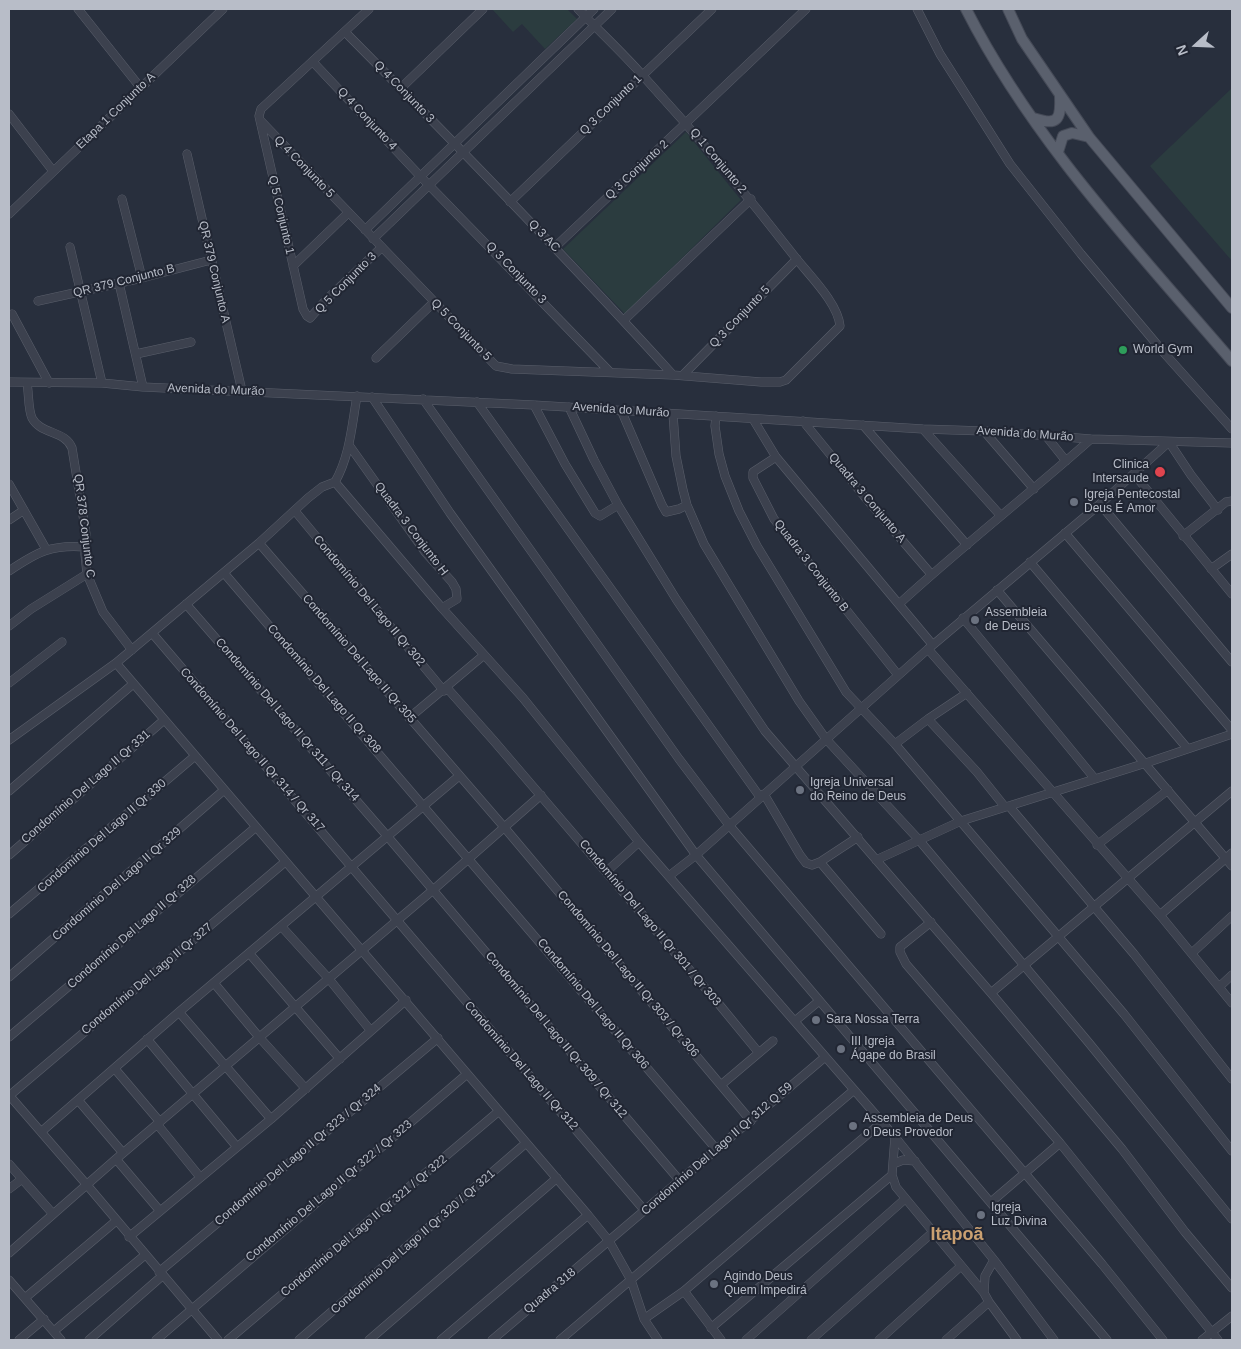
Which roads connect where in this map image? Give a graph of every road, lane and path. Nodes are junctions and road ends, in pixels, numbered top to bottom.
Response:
1 (78, 9) edge
2 (223, 9) edge
3 (369, 9) edge
4 (484, 9) edge
5 (578, 9) edge
6 (594, 9) edge
7 (612, 9) edge
8 (712, 9) edge
9 (806, 9) edge
10 (918, 9) edge
11 (966, 9) edge
12 (1008, 9) edge
13 (586, 17) junction
14 (595, 25) junction
15 (345, 32) junction
16 (313, 62) junction
17 (643, 75) junction
18 (140, 87) junction
19 (401, 88) junction
20 (1060, 96) junction
21 (9, 114) edge
22 (1033, 118) junction
23 (260, 120) junction
24 (686, 124) junction
25 (1089, 136) junction
26 (454, 144) junction
27 (464, 152) junction
28 (1058, 152) junction
29 (187, 154) dead end
30 (53, 171) junction
31 (421, 177) junction
32 (430, 185) junction
33 (122, 199) dead end
34 (751, 199) junction
35 (510, 202) junction
36 (348, 213) junction
37 (9, 214) edge
38 (365, 230) junction
39 (374, 239) junction
40 (70, 248) dead end
41 (382, 248) junction
42 (554, 248) junction
43 (797, 259) junction
44 (211, 260) junction
45 (293, 266) junction
46 (142, 278) junction
47 (119, 283) junction
48 (82, 292) junction
49 (38, 301) dead end
50 (434, 302) junction
51 (1232, 308) edge
52 (12, 314) dead end
53 (310, 318) joint
54 (624, 320) junction
55 (191, 342) dead end
56 (136, 354) junction
57 (376, 358) dead end
58 (1232, 361) edge
59 (609, 371) junction
60 (673, 375) junction
61 (682, 375) junction
62 (9, 382) edge
63 (27, 383) junction
64 (49, 383) junction
65 (102, 383) junction
66 (143, 387) junction
67 (242, 391) junction
68 (357, 396) junction
69 (372, 397) junction
70 (423, 399) junction
71 (478, 402) junction
72 (534, 405) junction
73 (569, 407) junction
74 (621, 410) junction
75 (673, 414) junction
76 (716, 416) junction
77 (753, 419) junction
78 (803, 421) junction
79 (863, 425) junction
80 (923, 428) junction
81 (1232, 429) edge
82 (984, 431) junction
83 (1046, 436) junction
84 (1091, 438) junction
85 (1170, 442) junction
86 (1232, 442) edge
87 (349, 445) junction
88 (776, 457) junction
89 (1066, 461) junction
90 (1134, 474) junction
91 (335, 482) junction
92 (9, 484) edge
93 (1034, 489) junction
94 (1229, 502) edge
95 (1100, 504) junction
96 (618, 505) junction
97 (687, 505) junction
98 (24, 510) junction
99 (295, 510) junction
100 (1218, 510) junction
101 (1001, 516) junction
102 (9, 520) edge
103 (1065, 533) junction
104 (1183, 536) junction
105 (258, 543) junction
106 (967, 545) junction
107 (86, 547) junction
108 (46, 549) junction
109 (1232, 554) edge
110 (1030, 562) junction
111 (1211, 569) junction
112 (9, 571) edge
113 (224, 573) junction
114 (87, 574) junction
115 (931, 574) junction
116 (997, 590) junction
117 (1232, 594) edge
118 (186, 604) junction
119 (899, 604) junction
120 (442, 608) junction
121 (963, 618) junction
122 (9, 626) edge
123 (152, 633) junction
124 (62, 642) dead end
125 (930, 646) junction
126 (132, 650) junction
127 (484, 655) junction
128 (1232, 662) edge
129 (116, 663) junction
130 (898, 675) junction
131 (9, 683) edge
132 (133, 684) junction
133 (445, 689) junction
134 (966, 693) junction
135 (862, 709) junction
136 (409, 718) junction
137 (928, 719) junction
138 (164, 720) junction
139 (1232, 730) edge
140 (1232, 734) edge
141 (826, 739) junction
142 (9, 740) edge
143 (895, 744) junction
144 (1188, 748) junction
145 (194, 756) junction
146 (1146, 763) junction
147 (795, 767) junction
148 (459, 776) junction
149 (1094, 779) junction
150 (224, 790) junction
151 (1168, 790) junction
152 (9, 791) edge
153 (1232, 791) edge
154 (1053, 792) junction
155 (541, 795) junction
156 (762, 796) junction
157 (424, 805) junction
158 (1007, 807) junction
159 (961, 821) junction
160 (1194, 822) junction
161 (729, 825) junction
162 (256, 826) junction
163 (504, 827) junction
164 (388, 837) junction
165 (858, 838) junction
166 (919, 840) junction
167 (639, 842) junction
168 (1097, 845) junction
169 (9, 854) edge
170 (696, 855) junction
171 (1229, 855) edge
172 (469, 858) junction
173 (876, 860) junction
174 (285, 862) junction
175 (820, 862) junction
176 (352, 866) junction
177 (1232, 866) edge
178 (606, 872) junction
179 (669, 876) junction
180 (1127, 878) junction
181 (433, 890) junction
182 (315, 896) junction
183 (1094, 906) junction
184 (9, 914) edge
185 (1160, 915) junction
186 (1232, 916) edge
187 (397, 921) junction
188 (930, 922) junction
189 (281, 926) junction
190 (881, 934) dead end
191 (1059, 937) junction
192 (361, 950) junction
193 (249, 953) junction
194 (1192, 953) junction
195 (1025, 966) junction
196 (1232, 975) edge
197 (9, 977) edge
198 (329, 979) junction
199 (214, 982) junction
200 (1219, 987) junction
201 (991, 993) junction
202 (406, 1000) junction
203 (819, 1001) junction
204 (1232, 1003) edge
205 (295, 1007) junction
206 (179, 1012) junction
207 (795, 1020) junction
208 (371, 1031) junction
209 (259, 1037) junction
210 (9, 1038) edge
211 (438, 1038) junction
212 (147, 1040) junction
213 (773, 1041) dead end
214 (759, 1053) junction
215 (825, 1056) junction
216 (340, 1059) junction
217 (226, 1065) junction
218 (115, 1069) junction
219 (467, 1074) junction
220 (1232, 1079) edge
221 (721, 1085) junction
222 (306, 1089) junction
223 (854, 1090) junction
224 (9, 1095) edge
225 (193, 1095) junction
226 (78, 1100) junction
227 (499, 1111) junction
228 (271, 1119) junction
229 (751, 1120) junction
230 (882, 1122) junction
231 (158, 1123) junction
232 (41, 1132) junction
233 (895, 1137) junction
234 (526, 1143) junction
235 (1060, 1143) junction
236 (237, 1148) junction
237 (717, 1150) junction
238 (1232, 1151) edge
239 (123, 1153) junction
240 (116, 1159) junction
241 (915, 1162) junction
242 (9, 1164) edge
243 (893, 1164) junction
244 (1025, 1173) junction
245 (892, 1175) junction
246 (200, 1177) junction
247 (557, 1178) junction
248 (22, 1179) junction
249 (680, 1181) junction
250 (87, 1185) junction
251 (9, 1189) edge
252 (905, 1199) junction
253 (991, 1202) junction
254 (160, 1211) junction
255 (645, 1211) junction
256 (53, 1214) junction
257 (588, 1215) junction
258 (1232, 1219) edge
259 (116, 1221) junction
260 (933, 1232) junction
261 (129, 1236) junction
262 (608, 1241) junction
263 (9, 1253) edge
264 (145, 1255) junction
265 (994, 1260) junction
266 (960, 1266) junction
267 (161, 1274) junction
268 (984, 1276) junction
269 (631, 1280) junction
270 (972, 1280) junction
271 (10, 1285) edge
272 (1232, 1288) edge
273 (684, 1291) junction
274 (984, 1293) junction
275 (25, 1298) junction
276 (989, 1302) junction
277 (191, 1309) junction
278 (1232, 1316) edge
279 (44, 1319) junction
280 (644, 1319) junction
281 (711, 1328) junction
282 (54, 1331) junction
283 (1212, 1332) junction
284 (19, 1340) edge
285 (62, 1340) edge
286 (89, 1340) edge
287 (156, 1340) edge
288 (218, 1340) edge
289 (228, 1340) edge
290 (299, 1340) edge
291 (369, 1340) edge
292 (441, 1340) edge
293 (492, 1340) edge
294 (560, 1340) edge
295 (658, 1340) edge
296 (721, 1340) edge
297 (746, 1340) edge
298 (811, 1340) edge
299 (878, 1340) edge
300 (946, 1340) edge
301 (1016, 1340) edge
302 (1054, 1340) edge
303 (1107, 1340) edge
304 (1163, 1340) edge
305 (1202, 1340) edge
306 (1218, 1340) edge

1 - 18 street
2 - 18 street, Etapa 1 Conjunto A
3 - 15 street
4 - 19 street
5 - 13 street, Q 1 Conjunto 2
6 - 13 street
7 - 14 street
8 - 17 street, Q 3 Conjunto 1
9 - 24 street, Q 3 Conjunto 2
10 - 81 street
11 - 22 main road
12 - 20 main road
13 - 14 street, Q 1 Conjunto 2
13 - 26 street
14 - 17 street, Q 1 Conjunto 2
14 - 27 street
15 - 16 street
15 - 19 street, Q 4 Conjunto 3
16 - 23 street, Q 5 Conjunto 1
16 - 31 street, Q 4 Conjunto 4
17 - 24 street, Q 1 Conjunto 2
17 - 35 street, Q 3 Conjunto 1
18 - 30 street, Etapa 1 Conjunto A
19 - 26 street, Q 4 Conjunto 3
20 - 22 main road
20 - 25 main road
21 - 30 street
22 - 28 main road
23 - 36 street, Q 4 Conjunto 5
23 - 45 street, Q 5 Conjunto 1
24 - 34 street, Q 1 Conjunto 2
24 - 42 street, Q 3 Conjunto 2
25 - 28 main road
25 - 51 main road
26 - 27 street, Q 4 Conjunto 3
26 - 31 street
27 - 32 street
27 - 35 street, Q 3 AC
28 - 58 main road
29 - 44 street, QR 379 Conjunto A
30 - 37 street, Etapa 1 Conjunto A
31 - 32 street, Q 3 Conjunto 3
31 - 38 street
32 - 39 street
32 - 59 street, Q 3 Conjunto 3
33 - 46 street
34 - 43 street, Q 1 Conjunto 2
34 - 54 street
35 - 42 street, Q 3 AC
36 - 38 street, Q 5 Conjunto 5
36 - 45 street
38 - 39 street, Q 5 Conjunto 5
39 - 41 street, Q 5 Conjunto 5
40 - 48 street
41 - 50 street, Q 5 Conjunto 5
41 - 53 street, Q 5 Conjunto 3
42 - 54 street, Q 3 AC
43 - 61 street, Q 3 Conjunto 5
43 - 61 street, Q 1 Conjunto 2
44 - 46 street, QR 379 Conjunto B
44 - 67 street, QR 379 Conjunto A
45 - 53 street, Q 5 Conjunto 1
46 - 47 street, QR 379 Conjunto B
47 - 48 street, QR 379 Conjunto B
47 - 56 street
48 - 49 street, QR 379 Conjunto B
48 - 65 street
50 - 57 street
50 - 59 street, Q 5 Conjunto 5
52 - 64 street
54 - 60 street, Q 3 AC
55 - 56 street
56 - 66 street
59 - 60 street, Q 5 Conjunto 5
60 - 61 street
62 - 63 street, Avenida do Murão
63 - 64 street, Avenida do Murão
63 - 107 street, QR 378 Conjunto C
64 - 65 street, Avenida do Murão
65 - 66 street, Avenida do Murão
66 - 67 street, Avenida do Murão
67 - 68 street, Avenida do Murão
68 - 69 street, Avenida do Murão
68 - 87 street
69 - 70 street, Avenida do Murão
69 - 170 street
70 - 71 street, Avenida do Murão
70 - 161 street
71 - 72 street, Avenida do Murão
71 - 156 street
72 - 73 street, Avenida do Murão
72 - 96 street
73 - 74 street, Avenida do Murão
73 - 96 street
74 - 75 street, Avenida do Murão
74 - 97 street
75 - 76 street, Avenida do Murão
75 - 97 street
76 - 77 street, Avenida do Murão
76 - 135 street
77 - 78 street, Avenida do Murão
77 - 88 street
78 - 79 street, Avenida do Murão
78 - 115 street, Quadra 3 Conjunto A
79 - 80 street, Avenida do Murão
79 - 106 street
80 - 82 street, Avenida do Murão
80 - 101 street
82 - 83 street, Avenida do Murão
82 - 93 street
83 - 84 street, Avenida do Murão
83 - 89 street
84 - 85 street, Avenida do Murão
84 - 89 street
85 - 86 street, Avenida do Murão
85 - 90 street
85 - 100 street
87 - 91 street
87 - 120 street, Quadra 3 Conjunto H
88 - 119 street
88 - 130 street, Quadra 3 Conjunto B
89 - 93 street
90 - 95 street
90 - 104 street
91 - 99 street
91 - 120 street
92 - 98 street
93 - 101 street
94 - 100 street
95 - 103 street
95 - 128 street
96 - 147 street
97 - 141 street
98 - 102 street
98 - 108 street
99 - 105 street
99 - 133 street, Condomínio Del Lago II Qr 302
100 - 104 street
101 - 106 street
103 - 110 street
103 - 139 street
104 - 111 street
105 - 113 street
105 - 136 street, Condomínio Del Lago II Qr 305
106 - 115 street
107 - 108 street
107 - 114 street, QR 378 Conjunto C
108 - 112 street
109 - 111 street
110 - 116 street
110 - 144 street
111 - 117 street
113 - 118 street
113 - 157 street, Condomínio Del Lago II Qr 308
114 - 122 street
114 - 126 street, QR 378 Conjunto C
115 - 119 street
116 - 121 street
116 - 146 street
118 - 123 street
118 - 164 street, Condomínio Del Lago II Qr 311 / Qr 314
119 - 125 street
120 - 127 street
121 - 125 street
121 - 149 street
123 - 126 street
123 - 176 street, Condomínio Del Lago II Qr 314 / Qr 317
124 - 131 street
125 - 130 street
125 - 134 street
126 - 129 street
127 - 133 street
127 - 167 street
129 - 132 street
129 - 142 street
130 - 135 street
132 - 138 street
132 - 152 street
133 - 136 street
133 - 155 street, Condomínio Del Lago II Qr 302
134 - 137 street
134 - 154 street
135 - 141 street
135 - 143 street
136 - 148 street, Condomínio Del Lago II Qr 305
137 - 143 street
137 - 158 street
138 - 145 street
138 - 169 street, Condomínio Del Lago II Qr 331
140 - 144 street
141 - 147 street
141 - 166 street
143 - 159 street
144 - 146 street
145 - 150 street
145 - 184 street, Condomínio Del Lago II Qr 330
146 - 149 street
146 - 151 street
147 - 156 street
147 - 165 street
148 - 157 street
148 - 163 street, Condomínio Del Lago II Qr 305
149 - 154 street
150 - 162 street
150 - 197 street, Condomínio Del Lago II Qr 329
151 - 160 street
151 - 168 street
153 - 160 street
154 - 158 street
154 - 168 street
155 - 163 street
155 - 178 street, Condomínio Del Lago II Qr 301 / Qr 303
156 - 161 street
156 - 175 street
157 - 164 street
157 - 172 street, Condomínio Del Lago II Qr 308
158 - 159 street
158 - 183 street
159 - 166 street
159 - 191 street
160 - 171 street
160 - 180 street
161 - 170 street
161 - 244 street
162 - 174 street
162 - 210 street, Condomínio Del Lago II Qr 328
163 - 172 street
163 - 221 street, Condomínio Del Lago II Qr 303 / Qr 306
164 - 176 street
164 - 181 street, Condomínio Del Lago II Qr 311 / Qr 314
165 - 173 street
165 - 175 street
166 - 173 street
166 - 195 street
167 - 178 street
167 - 179 street
168 - 180 street
170 - 179 street
170 - 203 street
171 - 177 street
171 - 185 street
172 - 181 street
172 - 237 street, Condomínio Del Lago II Qr 306
173 - 188 street
174 - 182 street
174 - 224 street, Condomínio Del Lago II Qr 327
175 - 190 street
176 - 182 street
176 - 187 street, Condomínio Del Lago II Qr 314 / Qr 317
178 - 214 street, Condomínio Del Lago II Qr 301 / Qr 303
179 - 207 street
180 - 183 street
180 - 185 street
181 - 187 street
181 - 249 street, Condomínio Del Lago II Qr 309 / Qr 312
182 - 189 street
182 - 192 street
183 - 191 street
183 - 220 street
185 - 194 street
186 - 194 street
187 - 192 street
187 - 255 street, Condomínio Del Lago II Qr 312
188 - 201 street
188 - 235 street
189 - 193 street
189 - 198 street
191 - 195 street
191 - 238 street
192 - 198 street
192 - 202 street
193 - 199 street
193 - 205 street
194 - 200 street
195 - 201 street
195 - 258 street
196 - 200 street
198 - 205 street
198 - 208 street
199 - 206 street
199 - 209 street
200 - 204 street
201 - 272 street
202 - 208 street
202 - 211 street
203 - 207 street
203 - 253 street
205 - 209 street
205 - 216 street
206 - 212 street
206 - 217 street
207 - 215 street
208 - 216 street
209 - 217 street
209 - 222 street
211 - 219 street
211 - 267 street, Condomínio Del Lago II Qr 323 / Qr 324
212 - 218 street
212 - 225 street
213 - 214 street
214 - 221 street
215 - 223 street
215 - 229 street, Condomínio Del Lago II Qr 312 Q 59
216 - 222 street
217 - 225 street
217 - 228 street
218 - 226 street
218 - 231 street
219 - 227 street
219 - 277 street, Condomínio Del Lago II Qr 322 / Qr 323
221 - 229 street, Condomínio Del Lago II Qr 303 / Qr 306
222 - 228 street
223 - 230 street
223 - 269 street
224 - 232 street
225 - 231 street
225 - 236 street
226 - 232 street
226 - 239 street
227 - 234 street
227 - 289 street, Condomínio Del Lago II Qr 321 / Qr 322
228 - 236 street
229 - 237 street, Condomínio Del Lago II Qr 312 Q 59
230 - 233 street
230 - 273 street
231 - 239 street
231 - 246 street
232 - 250 street
233 - 241 street
233 - 243 street
234 - 247 street
234 - 290 street, Condomínio Del Lago II Qr 320 / Qr 321
235 - 244 street
235 - 283 street
236 - 246 street
237 - 249 street, Condomínio Del Lago II Qr 312 Q 59
239 - 240 street
240 - 250 street
240 - 254 street
241 - 243 street
241 - 265 street
242 - 248 street
243 - 245 street
244 - 253 street
244 - 304 street
245 - 252 street
245 - 281 street
246 - 254 street
247 - 257 street
247 - 291 street
248 - 251 street
248 - 256 street
249 - 255 street, Condomínio Del Lago II Qr 312 Q 59
250 - 256 street
250 - 259 street
252 - 260 street
252 - 297 street
253 - 303 street
254 - 261 street
255 - 262 street, Condomínio Del Lago II Qr 312 Q 59
256 - 263 street
257 - 262 street
257 - 292 street
259 - 261 street
259 - 275 street
260 - 266 street
260 - 298 street
261 - 264 street
262 - 269 street
262 - 293 street, Quadra 318
264 - 267 street
264 - 282 street
265 - 268 street
265 - 302 street
266 - 270 street
266 - 299 street
267 - 277 street
267 - 286 street, Condomínio Del Lago II Qr 323 / Qr 324
268 - 270 street
268 - 274 street
269 - 280 street
269 - 294 street
270 - 274 street
271 - 275 street
273 - 280 street
273 - 281 street
274 - 276 street
275 - 279 street
276 - 300 street
276 - 301 street
277 - 287 street, Condomínio Del Lago II Qr 322 / Qr 323
277 - 288 street
278 - 283 street
279 - 282 street
279 - 284 street
280 - 295 street
281 - 296 street
282 - 285 street
283 - 305 street
283 - 306 street

